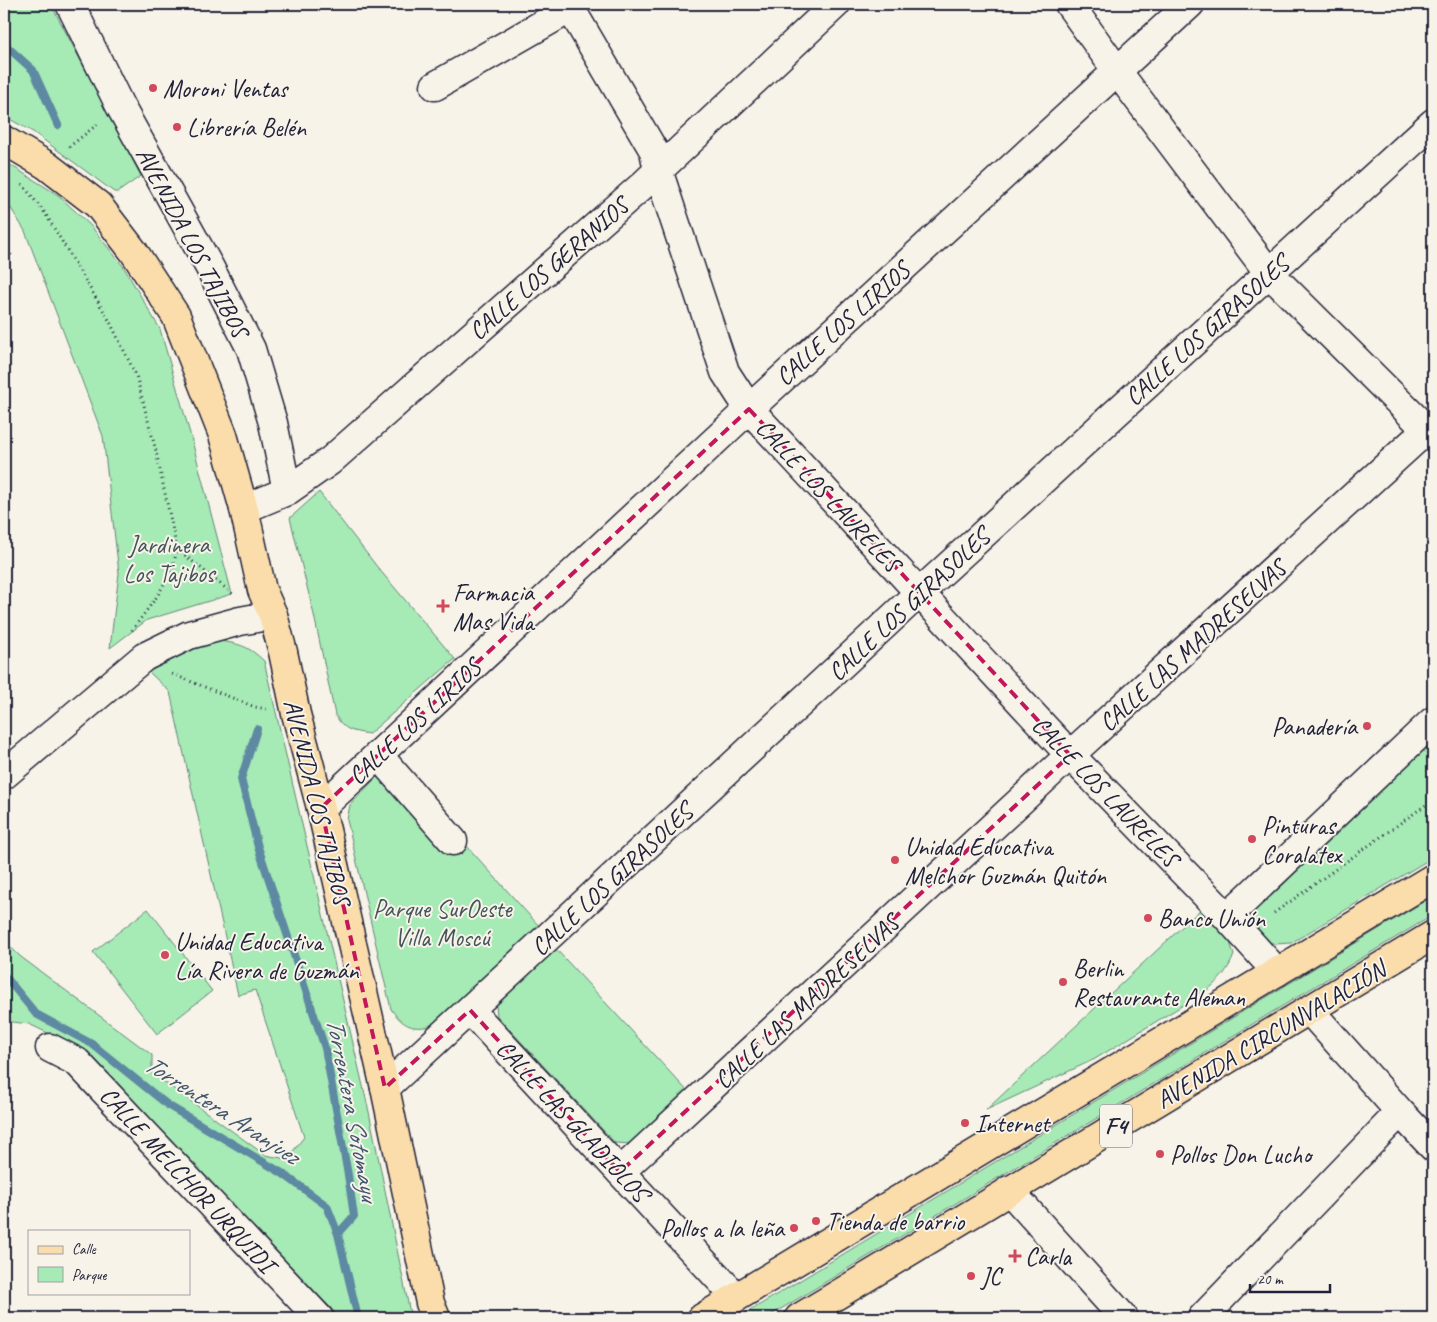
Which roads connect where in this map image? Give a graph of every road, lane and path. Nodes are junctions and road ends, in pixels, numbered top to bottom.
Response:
1 (70, 4) edge
2 (836, 4) edge
3 (1070, 4) edge
4 (1190, 4) edge
5 (569, 6) edge
6 (1117, 71) junction
7 (435, 86) dead end
8 (102, 120) dead end
9 (1433, 123) edge
10 (4, 140) edge
11 (68, 148) dead end
12 (658, 170) junction
13 (16, 178) dead end
14 (4, 247) edge
15 (4, 263) edge
16 (1269, 273) junction
17 (749, 408) junction
18 (1431, 430) edge
19 (287, 490) junction
20 (244, 509) junction
21 (177, 549) junction
22 (262, 590) junction
23 (920, 593) junction
24 (273, 615) junction
25 (144, 657) junction
26 (296, 714) junction
27 (1433, 721) edge
28 (378, 755) junction
29 (1070, 755) junction
30 (4, 775) edge
31 (1433, 789) edge
32 (1432, 804) edge
33 (321, 808) junction
34 (452, 840) dead end
35 (1433, 878) edge
36 (1273, 914) dead end
37 (1227, 917) junction
38 (1433, 935) edge
39 (1277, 972) junction
40 (470, 1010) junction
41 (1309, 1010) junction
42 (50, 1048) dead end
43 (385, 1088) junction
44 (1400, 1112) junction
45 (1433, 1147) edge
46 (620, 1172) junction
47 (1009, 1190) junction
48 (736, 1298) junction
49 (432, 1313) edge
50 (319, 1318) edge
51 (702, 1318) edge
52 (799, 1318) edge
53 (1124, 1318) edge
54 (1202, 1318) edge

1 - 19 street, AVENIDA LOS TAJIBOS
2 - 12 street, CALLE LOS GERANIOS
3 - 6 street
4 - 6 street, CALLE LOS LIRIOS
5 - 7 street
5 - 12 street, CALLE LOS LAURELES
6 - 16 street
6 - 17 street, CALLE LOS LIRIOS
8 - 11 path
9 - 16 street, CALLE LOS GIRASOLES
10 - 20 main road, AVENIDA LOS TAJIBOS
12 - 17 street, CALLE LOS LAURELES
12 - 19 street, CALLE LOS GERANIOS
13 - 21 path
14 - 15 path
16 - 18 street
16 - 23 street, CALLE LOS GIRASOLES
17 - 23 street, CALLE LOS LAURELES
17 - 28 street, CALLE LOS LIRIOS
18 - 29 street, CALLE LAS MADRESELVAS
19 - 20 street, CALLE LOS GERANIOS
20 - 22 main road, AVENIDA LOS TAJIBOS
21 - 22 path
21 - 25 path
22 - 24 main road, AVENIDA LOS TAJIBOS
23 - 29 street, CALLE LOS LAURELES
23 - 40 street, CALLE LOS GIRASOLES
24 - 25 street
24 - 26 main road, AVENIDA LOS TAJIBOS
25 - 26 path
25 - 30 street
26 - 33 main road, AVENIDA LOS TAJIBOS
27 - 37 street
28 - 33 street, CALLE LOS LIRIOS
28 - 34 street
29 - 37 street, CALLE LOS LAURELES
29 - 46 street, CALLE LAS MADRESELVAS
31 - 32 path
32 - 36 path
33 - 43 main road, AVENIDA LOS TAJIBOS
35 - 39 main road, AVENIDA CIRCUNVALACIÓN / F4
37 - 39 street, CALLE LOS LAURELES
38 - 41 main road, AVENIDA CIRCUNVALACIÓN / F4
39 - 48 main road, AVENIDA CIRCUNVALACIÓN / F4
40 - 43 street, CALLE LOS GIRASOLES
40 - 46 street, CALLE LAS GLADIOLOS
41 - 44 street
41 - 47 main road, AVENIDA CIRCUNVALACIÓN / F4
42 - 50 street, CALLE MELCHOR URQUIDI
43 - 49 main road, AVENIDA LOS TAJIBOS
44 - 45 street
44 - 54 street
46 - 48 street, CALLE LAS GLADIOLOS
47 - 52 main road, AVENIDA CIRCUNVALACIÓN / F4
47 - 53 street
48 - 51 main road, AVENIDA CIRCUNVALACIÓN / F4

